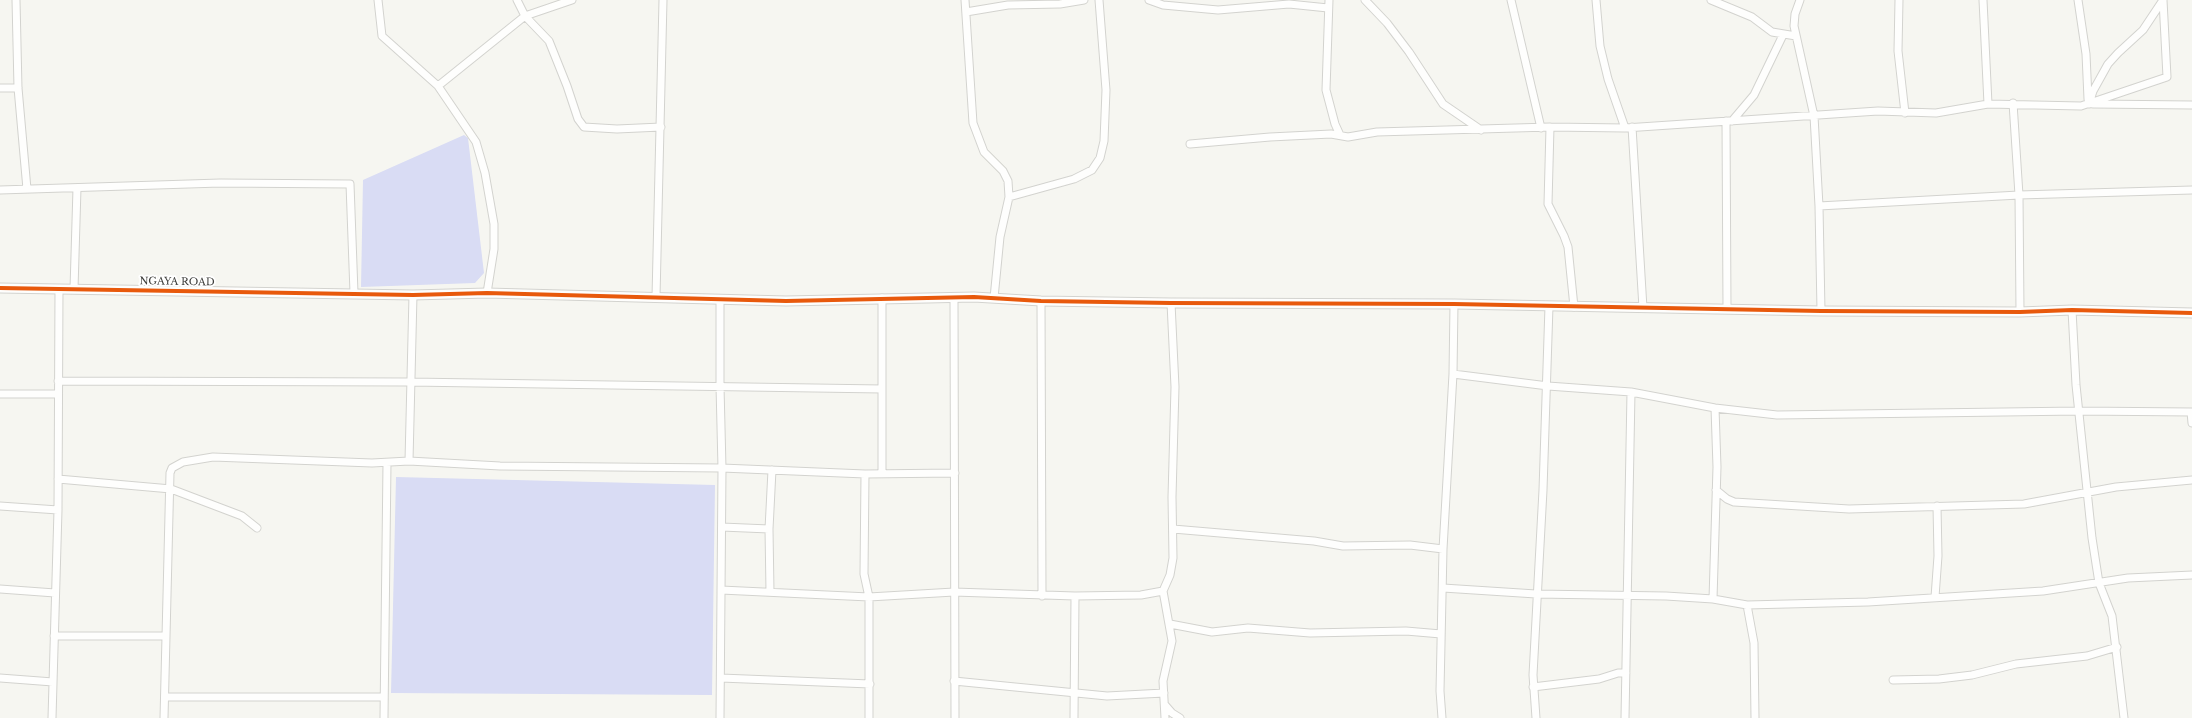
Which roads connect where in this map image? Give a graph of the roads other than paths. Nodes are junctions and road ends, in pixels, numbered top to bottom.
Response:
1 (16, 0) edge
2 (378, 0) edge
3 (517, 0) edge
4 (572, 0) edge
5 (663, 0) edge
6 (965, 0) edge
7 (1084, 0) edge
8 (1099, 0) edge
9 (1149, 0) edge
10 (1329, 0) edge
11 (1365, 0) edge
12 (1511, 0) edge
13 (1596, 0) edge
14 (1711, 0) edge
15 (1800, 0) edge
16 (1898, 0) edge
17 (1983, 0) edge
18 (2078, 0) edge
19 (2163, 0) edge
20 (1328, 8) junction
21 (966, 12) junction
22 (525, 16) junction
23 (1783, 35) junction
24 (1796, 36) junction
25 (438, 86) junction
26 (0, 88) edge
27 (18, 88) junction
28 (2013, 103) junction
29 (1988, 104) junction
30 (2089, 104) junction
31 (2192, 104) edge
32 (1905, 113) junction
33 (1814, 116) junction
34 (1729, 121) junction
35 (661, 127) junction
36 (1550, 127) junction
37 (1629, 127) junction
38 (1541, 128) junction
39 (1481, 130) junction
40 (1340, 135) junction
41 (1190, 144) dead end
42 (77, 188) junction
43 (26, 189) junction
44 (0, 190) edge
45 (2192, 190) edge
46 (2018, 195) junction
47 (1009, 197) junction
48 (1819, 206) junction
49 (0, 288) edge
50 (59, 289) junction
51 (74, 289) junction
52 (354, 293) junction
53 (487, 293) junction
54 (413, 294) junction
55 (656, 297) junction
56 (954, 297) junction
57 (882, 298) junction
58 (994, 298) junction
59 (720, 300) junction
60 (1041, 301) junction
61 (1171, 303) junction
62 (1454, 304) junction
63 (1549, 306) junction
64 (1574, 307) junction
65 (1643, 308) junction
66 (1727, 309) junction
67 (2072, 310) junction
68 (1821, 311) junction
69 (2020, 312) junction
70 (2192, 313) edge
71 (1453, 374) junction
72 (58, 381) junction
73 (410, 382) junction
74 (720, 386) junction
75 (1548, 386) junction
76 (882, 389) junction
77 (1631, 392) junction
78 (0, 394) edge
79 (58, 394) junction
80 (1715, 408) junction
81 (2079, 411) junction
82 (2192, 412) edge
83 (2192, 422) edge
84 (409, 461) junction
85 (387, 462) junction
86 (722, 468) junction
87 (772, 470) junction
88 (955, 472) junction
89 (865, 474) junction
90 (882, 474) junction
91 (58, 479) junction
92 (2192, 480) edge
93 (171, 489) junction
94 (1716, 490) junction
95 (2086, 493) junction
96 (0, 506) edge
97 (1938, 506) junction
98 (58, 510) junction
99 (722, 527) junction
100 (257, 528) dead end
101 (769, 529) junction
102 (1173, 529) junction
103 (1443, 549) junction
104 (2192, 575) edge
105 (2099, 584) junction
106 (1443, 588) junction
107 (0, 589) edge
108 (721, 590) junction
109 (1163, 590) junction
110 (770, 592) junction
111 (954, 592) junction
112 (55, 593) junction
113 (1536, 594) junction
114 (1042, 596) junction
115 (1075, 596) junction
116 (870, 597) junction
117 (1626, 597) junction
118 (1935, 597) junction
119 (1713, 599) junction
120 (1747, 605) junction
121 (1170, 624) junction
122 (1441, 634) junction
123 (54, 636) junction
124 (165, 636) junction
125 (2117, 647) junction
126 (1626, 673) junction
127 (0, 678) edge
128 (721, 678) junction
129 (1893, 680) dead end
130 (954, 681) junction
131 (53, 682) junction
132 (870, 684) junction
133 (1533, 687) junction
134 (1074, 692) junction
135 (1164, 694) junction
136 (165, 697) junction
137 (383, 697) junction
138 (1165, 705) junction
139 (52, 718) edge
140 (164, 718) edge
141 (384, 718) edge
142 (720, 718) edge
143 (869, 718) edge
144 (955, 718) edge
145 (1074, 718) edge
146 (1165, 718) edge
147 (1180, 718) edge
148 (1442, 718) edge
149 (1536, 718) edge
150 (1625, 718) edge
151 (1755, 718) edge
152 (2124, 718) edge

1 - 27 street
2 - 25 street
3 - 22 street
4 - 22 street
5 - 35 street
6 - 21 street
7 - 21 street
8 - 47 street
9 - 20 street
10 - 20 street
11 - 39 street
12 - 38 street
13 - 37 street
14 - 23 street
15 - 24 street
16 - 32 street
17 - 29 street
18 - 30 street
19 - 30 street
19 - 30 street
20 - 40 street
21 - 47 street
22 - 25 street
22 - 35 street
23 - 24 street
23 - 34 street
24 - 33 street
25 - 53 street
26 - 27 street
27 - 43 street
28 - 29 street
28 - 30 street
28 - 46 street
29 - 32 street
30 - 31 street
32 - 33 street
33 - 34 street
33 - 48 street
34 - 37 street
34 - 66 street
35 - 55 street
36 - 37 street
36 - 38 street
36 - 64 street
37 - 65 street
38 - 39 street
39 - 40 street
40 - 41 street
42 - 43 street
42 - 51 street
42 - 52 street
43 - 44 street
45 - 46 street
46 - 48 street
46 - 69 street
47 - 58 street
48 - 68 street
49 - 50 street, NGAYA ROAD
50 - 51 street, NGAYA ROAD
50 - 72 street
51 - 52 street, NGAYA ROAD
52 - 54 street, NGAYA ROAD
53 - 54 street, NGAYA ROAD
53 - 55 street, NGAYA ROAD
54 - 73 street
55 - 59 street, NGAYA ROAD
56 - 57 street, NGAYA ROAD
56 - 58 street, NGAYA ROAD
56 - 88 street
57 - 59 street, NGAYA ROAD
57 - 76 street
58 - 60 street, NGAYA ROAD
59 - 74 street
60 - 61 street, NGAYA ROAD
60 - 114 street
61 - 62 street, NGAYA ROAD
61 - 102 street
62 - 63 street, NGAYA ROAD
62 - 71 street
63 - 64 street, NGAYA ROAD
63 - 75 street
64 - 65 street, NGAYA ROAD
65 - 66 street, NGAYA ROAD
66 - 68 street, NGAYA ROAD
67 - 69 street, NGAYA ROAD
67 - 70 street, NGAYA ROAD
67 - 81 street
68 - 69 street, NGAYA ROAD
71 - 75 street
71 - 103 street
72 - 73 street
72 - 79 street
73 - 74 street
73 - 84 street
74 - 76 street
74 - 86 street
75 - 77 street
75 - 113 street
76 - 90 street
77 - 80 street
77 - 117 street
78 - 79 street
79 - 91 street
80 - 81 street
80 - 94 street
81 - 82 street
81 - 95 street
82 - 83 street
84 - 85 street
84 - 86 street
85 - 93 street
85 - 137 street
86 - 87 street
86 - 99 street
87 - 89 street
87 - 101 street
88 - 90 street
88 - 111 street
89 - 90 street
89 - 116 street
91 - 93 street
91 - 98 street
92 - 95 street
93 - 100 street
93 - 124 street
94 - 97 street
94 - 119 street
95 - 97 street
95 - 105 street
96 - 98 street
97 - 118 street
98 - 112 street
99 - 101 street
99 - 108 street
101 - 110 street
102 - 103 street
102 - 109 street
103 - 106 street
104 - 105 street
105 - 118 street
105 - 125 street
106 - 113 street
106 - 122 street
107 - 112 street
108 - 110 street
108 - 128 street
109 - 115 street
109 - 121 street
110 - 116 street
111 - 114 street
111 - 116 street
111 - 130 street
112 - 123 street
113 - 117 street
113 - 133 street
114 - 115 street
115 - 134 street
116 - 132 street
117 - 119 street
117 - 126 street
118 - 120 street
119 - 120 street
120 - 151 street
121 - 122 street
121 - 135 street
122 - 148 street
123 - 124 street
123 - 131 street
124 - 136 street
125 - 129 street
125 - 152 street
126 - 133 street
126 - 150 street
127 - 131 street
128 - 132 street
128 - 142 street
130 - 134 street
130 - 144 street
131 - 139 street
132 - 143 street
133 - 149 street
134 - 135 street
134 - 145 street
135 - 138 street
136 - 137 street
136 - 140 street
137 - 141 street
138 - 146 street
138 - 147 street

